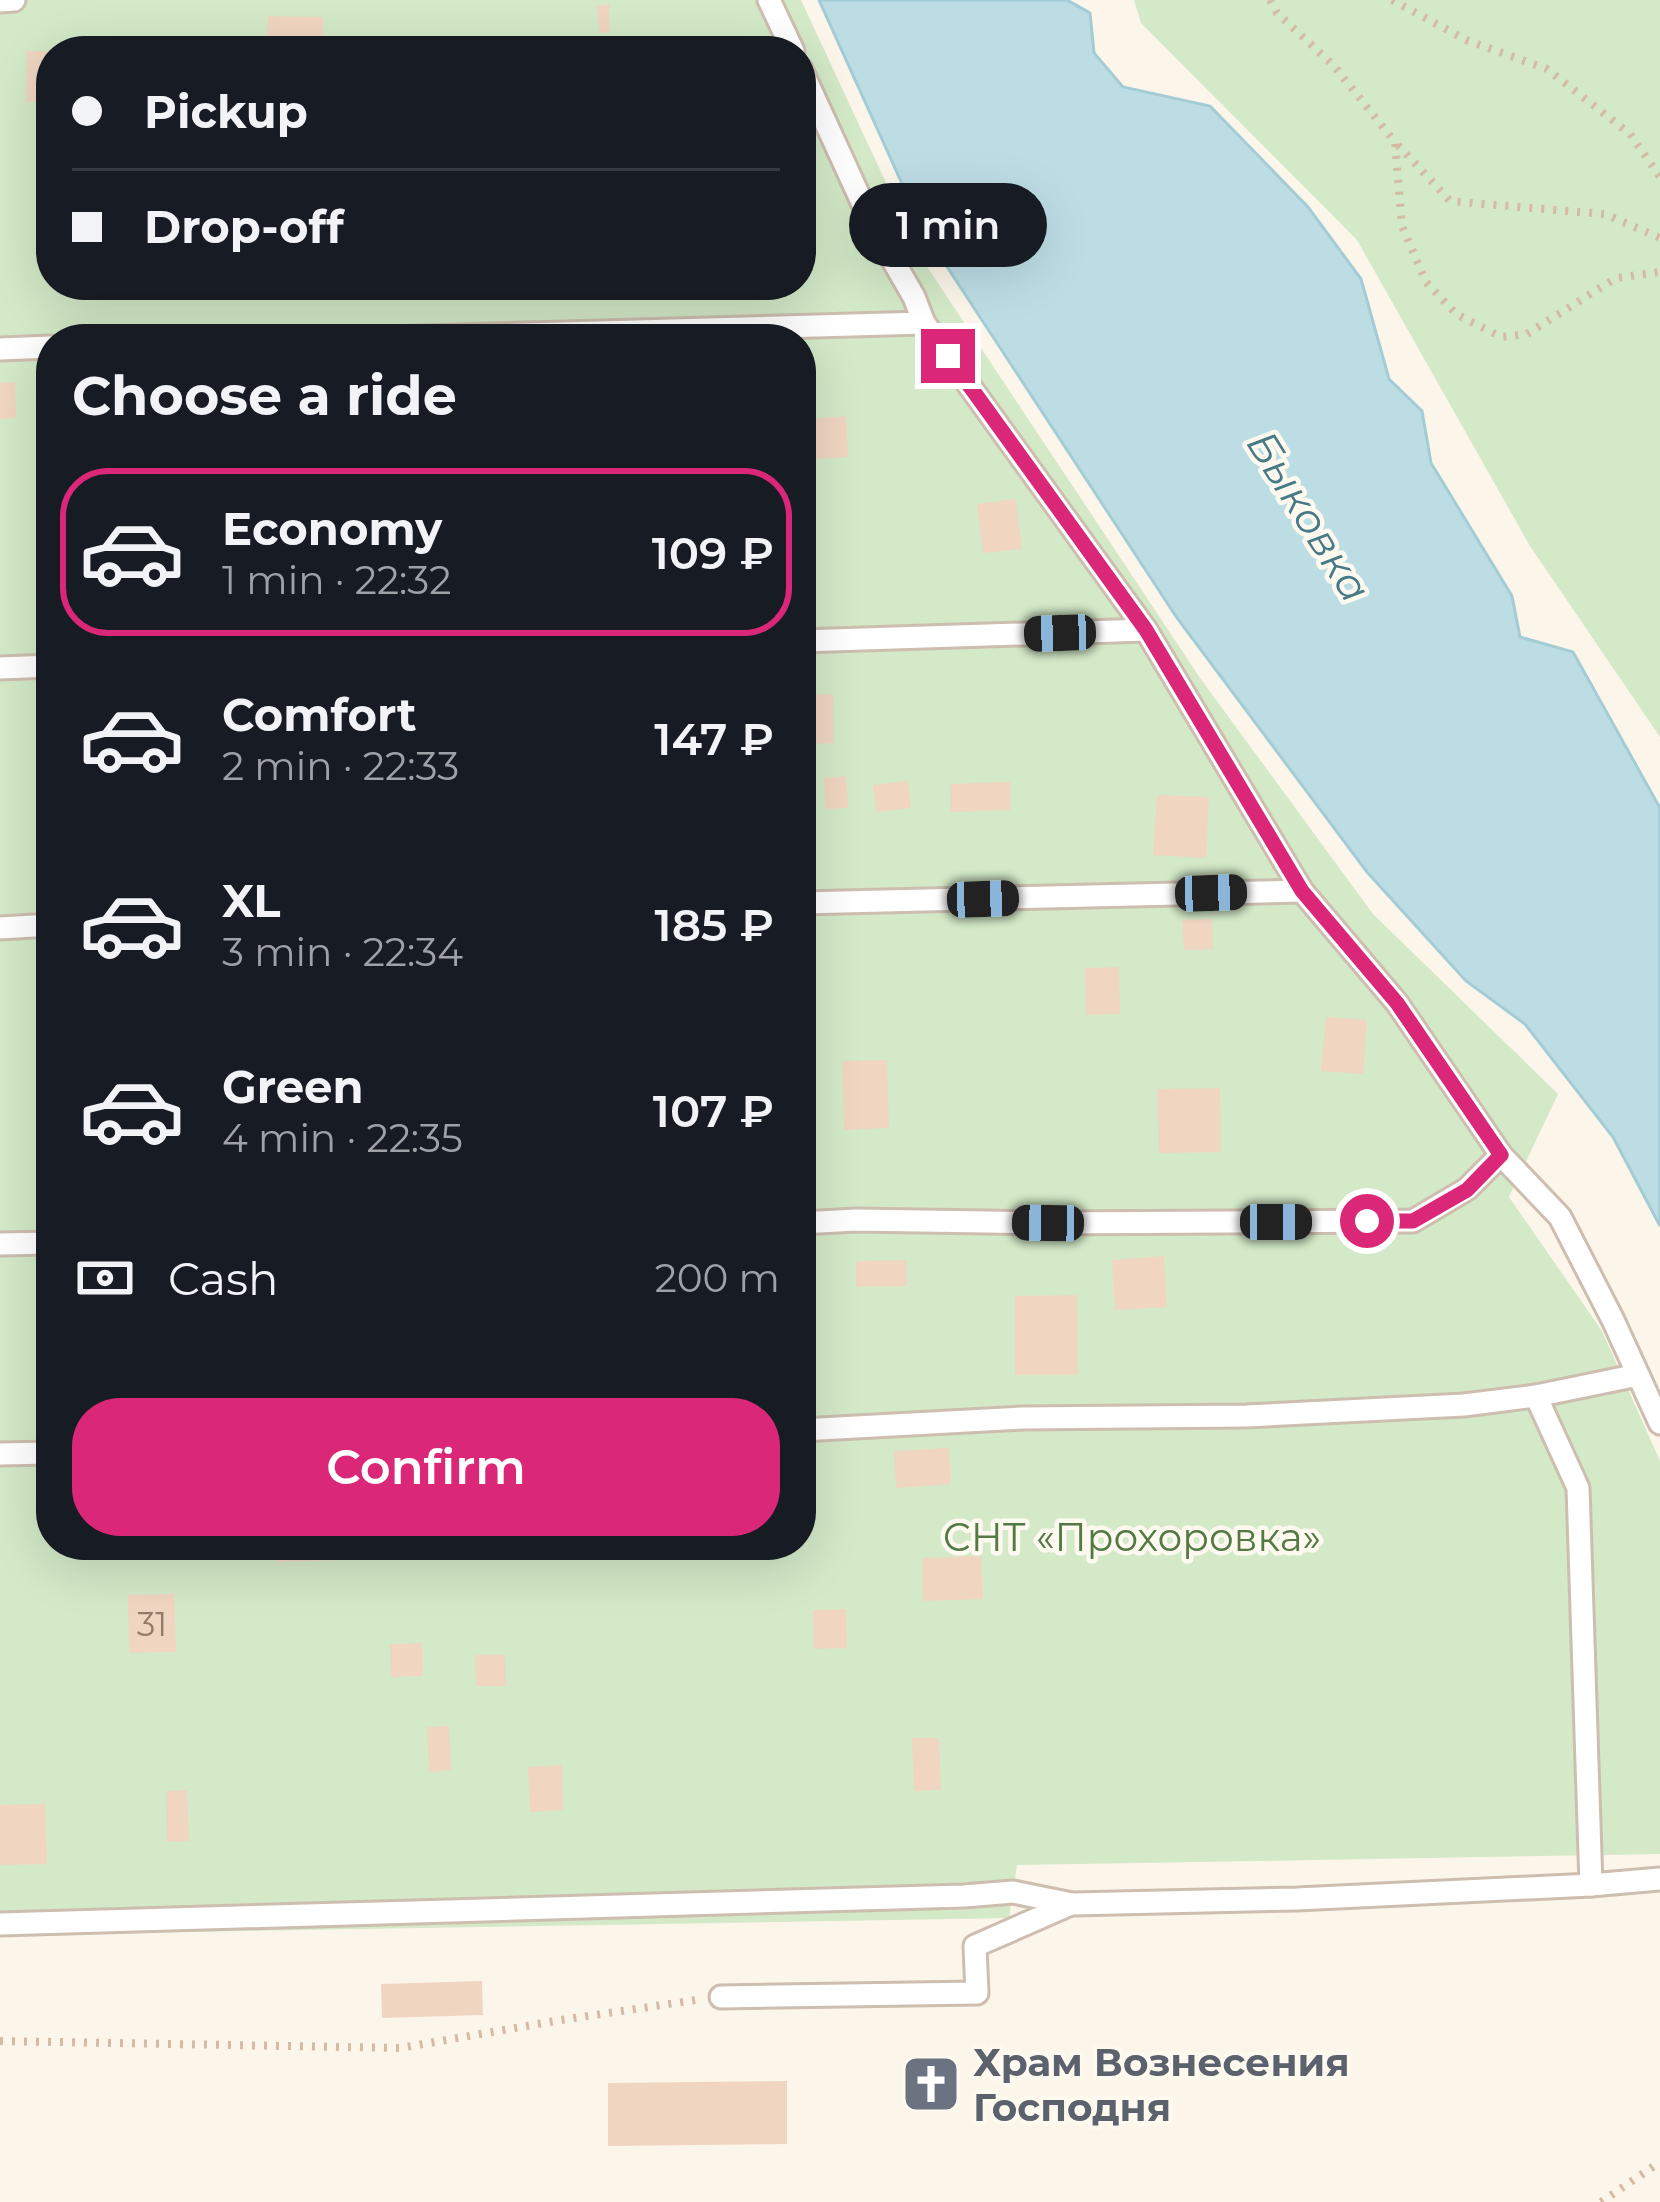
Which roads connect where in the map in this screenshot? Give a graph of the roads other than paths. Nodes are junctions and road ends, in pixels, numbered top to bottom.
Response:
1 (14, 0) edge
2 (769, 0) edge
3 (0, 1) edge
4 (786, 36) edge
5 (816, 102) edge
6 (924, 322) junction
7 (816, 325) edge
8 (36, 348) edge
9 (0, 349) edge
10 (1146, 630) junction
11 (816, 641) edge
12 (36, 667) edge
13 (0, 668) edge
14 (1302, 891) junction
15 (816, 903) edge
16 (36, 926) edge
17 (0, 928) edge
18 (1501, 1155) junction
19 (816, 1222) edge
20 (36, 1243) edge
21 (0, 1244) edge
22 (1638, 1375) junction
23 (1537, 1396) junction
24 (1660, 1423) edge
25 (816, 1429) edge
26 (36, 1453) edge
27 (0, 1454) edge
28 (1660, 1879) edge
29 (1592, 1886) junction
30 (1072, 1904) junction
31 (0, 1924) edge
32 (721, 1996) road end

1 - 3 lane
2 - 4 lane
5 - 6 lane
6 - 7 lane
6 - 10 lane
8 - 9 lane
10 - 11 lane
10 - 14 lane
12 - 13 lane
14 - 15 lane
14 - 18 lane
16 - 17 lane
18 - 19 lane
18 - 22 lane
20 - 21 lane
22 - 23 lane
22 - 24 lane
23 - 25 lane
23 - 29 lane
26 - 27 lane
28 - 29 lane
29 - 30 lane
30 - 31 lane
30 - 32 lane

